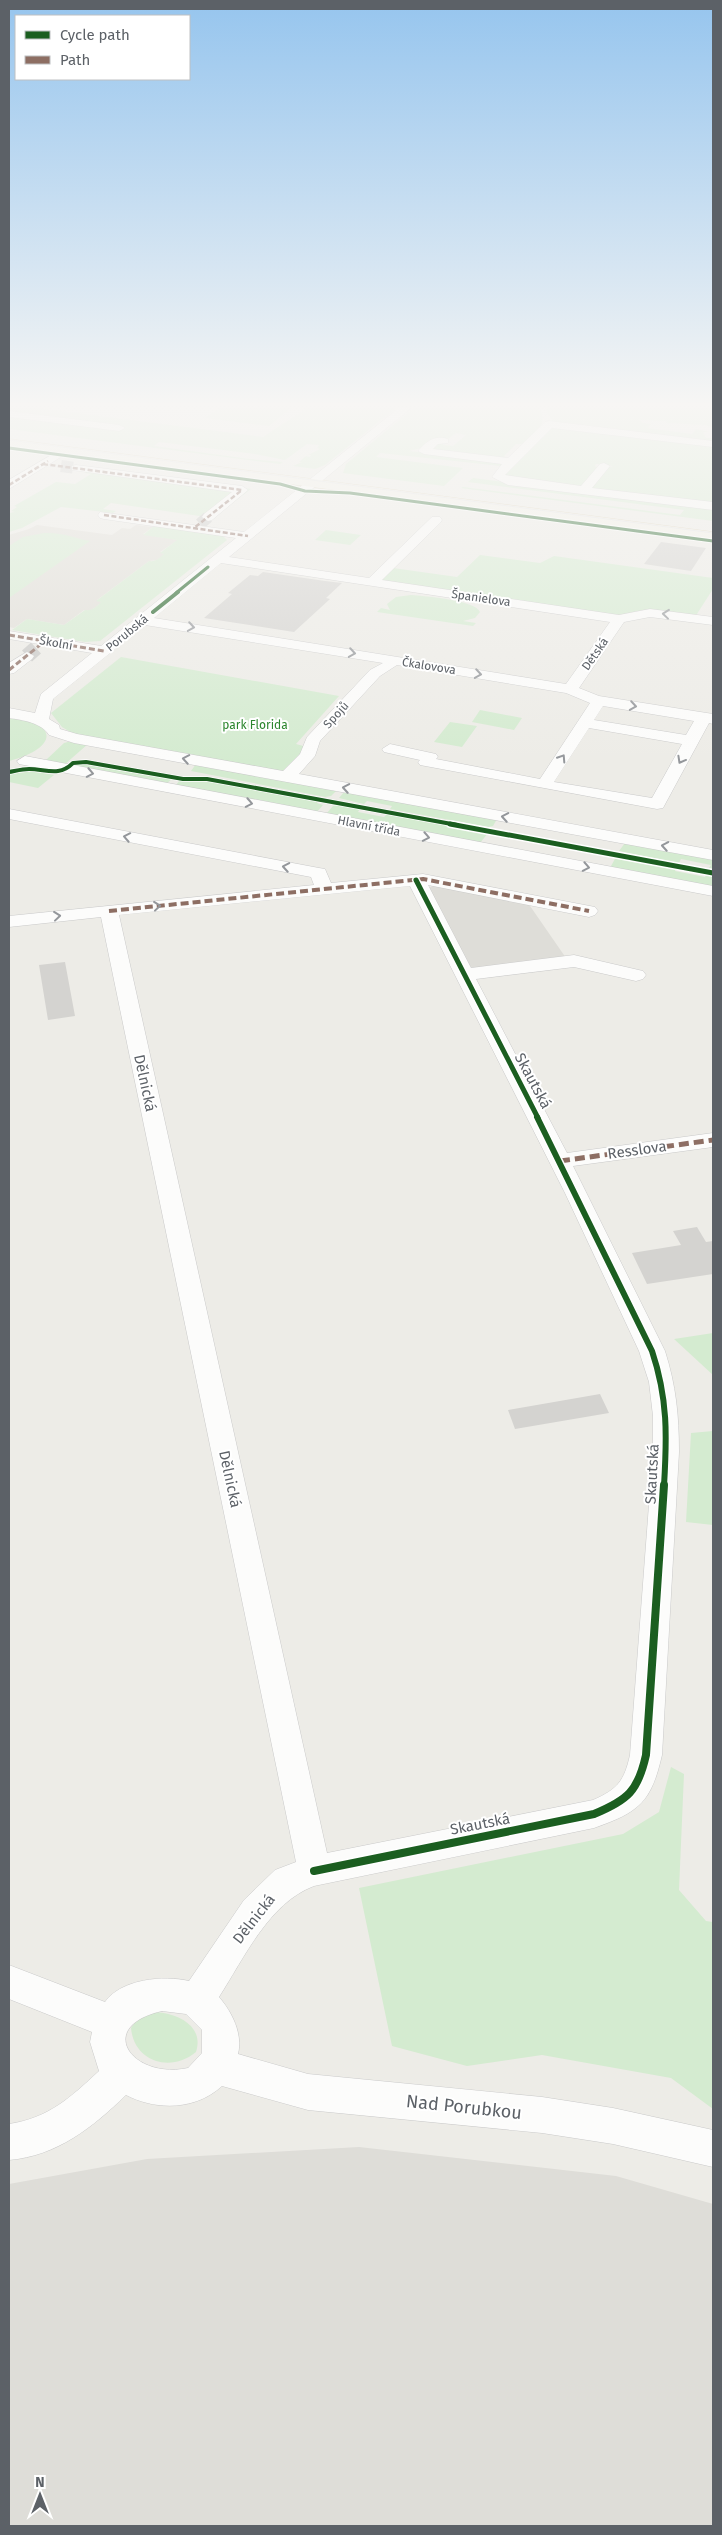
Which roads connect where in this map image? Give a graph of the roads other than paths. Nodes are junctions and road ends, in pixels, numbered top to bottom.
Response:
1 (213, 526) edge
2 (260, 526) edge
3 (429, 526) edge
4 (646, 526) edge
5 (248, 536) junction
6 (713, 536) edge
7 (218, 559) junction
8 (372, 582) junction
9 (619, 619) junction
10 (143, 620) junction
11 (713, 621) edge
12 (9, 635) edge
13 (36, 648) junction
14 (104, 651) junction
15 (390, 660) junction
16 (9, 670) edge
17 (570, 689) junction
18 (46, 697) junction
19 (599, 701) junction
20 (9, 712) edge
21 (709, 718) edge
22 (41, 720) junction
23 (585, 723) junction
24 (56, 732) junction
25 (692, 741) junction
26 (390, 749) dead end
27 (17, 763) edge
28 (286, 777) junction
29 (544, 785) junction
30 (599, 795) junction
31 (9, 814) edge
32 (577, 830) junction
33 (713, 855) edge
34 (416, 880) junction
35 (324, 888) junction
36 (713, 891) edge
37 (109, 911) junction
38 (589, 912) dead end
39 (9, 921) edge
40 (465, 974) junction
41 (636, 975) dead end
42 (713, 1140) edge
43 (560, 1161) junction
44 (314, 1871) junction
45 (9, 1982) edge
46 (196, 2002) junction
47 (111, 2022) junction
48 (216, 2066) junction
49 (122, 2074) junction
50 (9, 2142) edge
51 (713, 2149) edge

1 - 5 street
2 - 5 street, Porubská
3 - 8 street
4 - 6 main road
5 - 7 street, Porubská
7 - 8 street, Španielova
7 - 10 street, Porubská
8 - 9 street, Španielova
11 -> 9 street, Španielova
9 - 17 street, Dětská
10 - 14 street, Porubská
10 -> 15 street, Čkalovova
12 - 13 street, Školní
13 - 14 street, Školní
13 - 16 street
14 - 18 street, Porubská
15 -> 17 street, Čkalovova
15 - 28 street, Spojů
17 - 19 street, Čkalovova
18 - 20 street, Porubská
18 - 22 street
19 -> 21 street, Čkalovova
19 - 23 street
20 - 22 street
21 - 25 street
22 - 24 street
23 - 25 street
29 -> 23 street
24 - 27 street
28 -> 24 street
25 -> 30 street
26 - 29 street
27 -> 36 street, Hlavní třída
32 -> 28 street
29 - 30 street
30 - 32 street
35 -> 31 street
33 -> 32 street
34 - 35 street
34 - 38 street
34 - 40 street, Skautská
37 -> 35 street
39 -> 37 street
37 - 44 street, Dělnická
40 - 41 street
40 - 43 street, Skautská
42 - 43 street, Resslova
43 - 44 street, Skautská
44 - 46 street, Dělnická
45 - 47 street
46 - 47 street
46 - 48 street
47 - 49 street
48 - 49 street
48 - 51 street, Nad Porubkou
49 - 50 street

